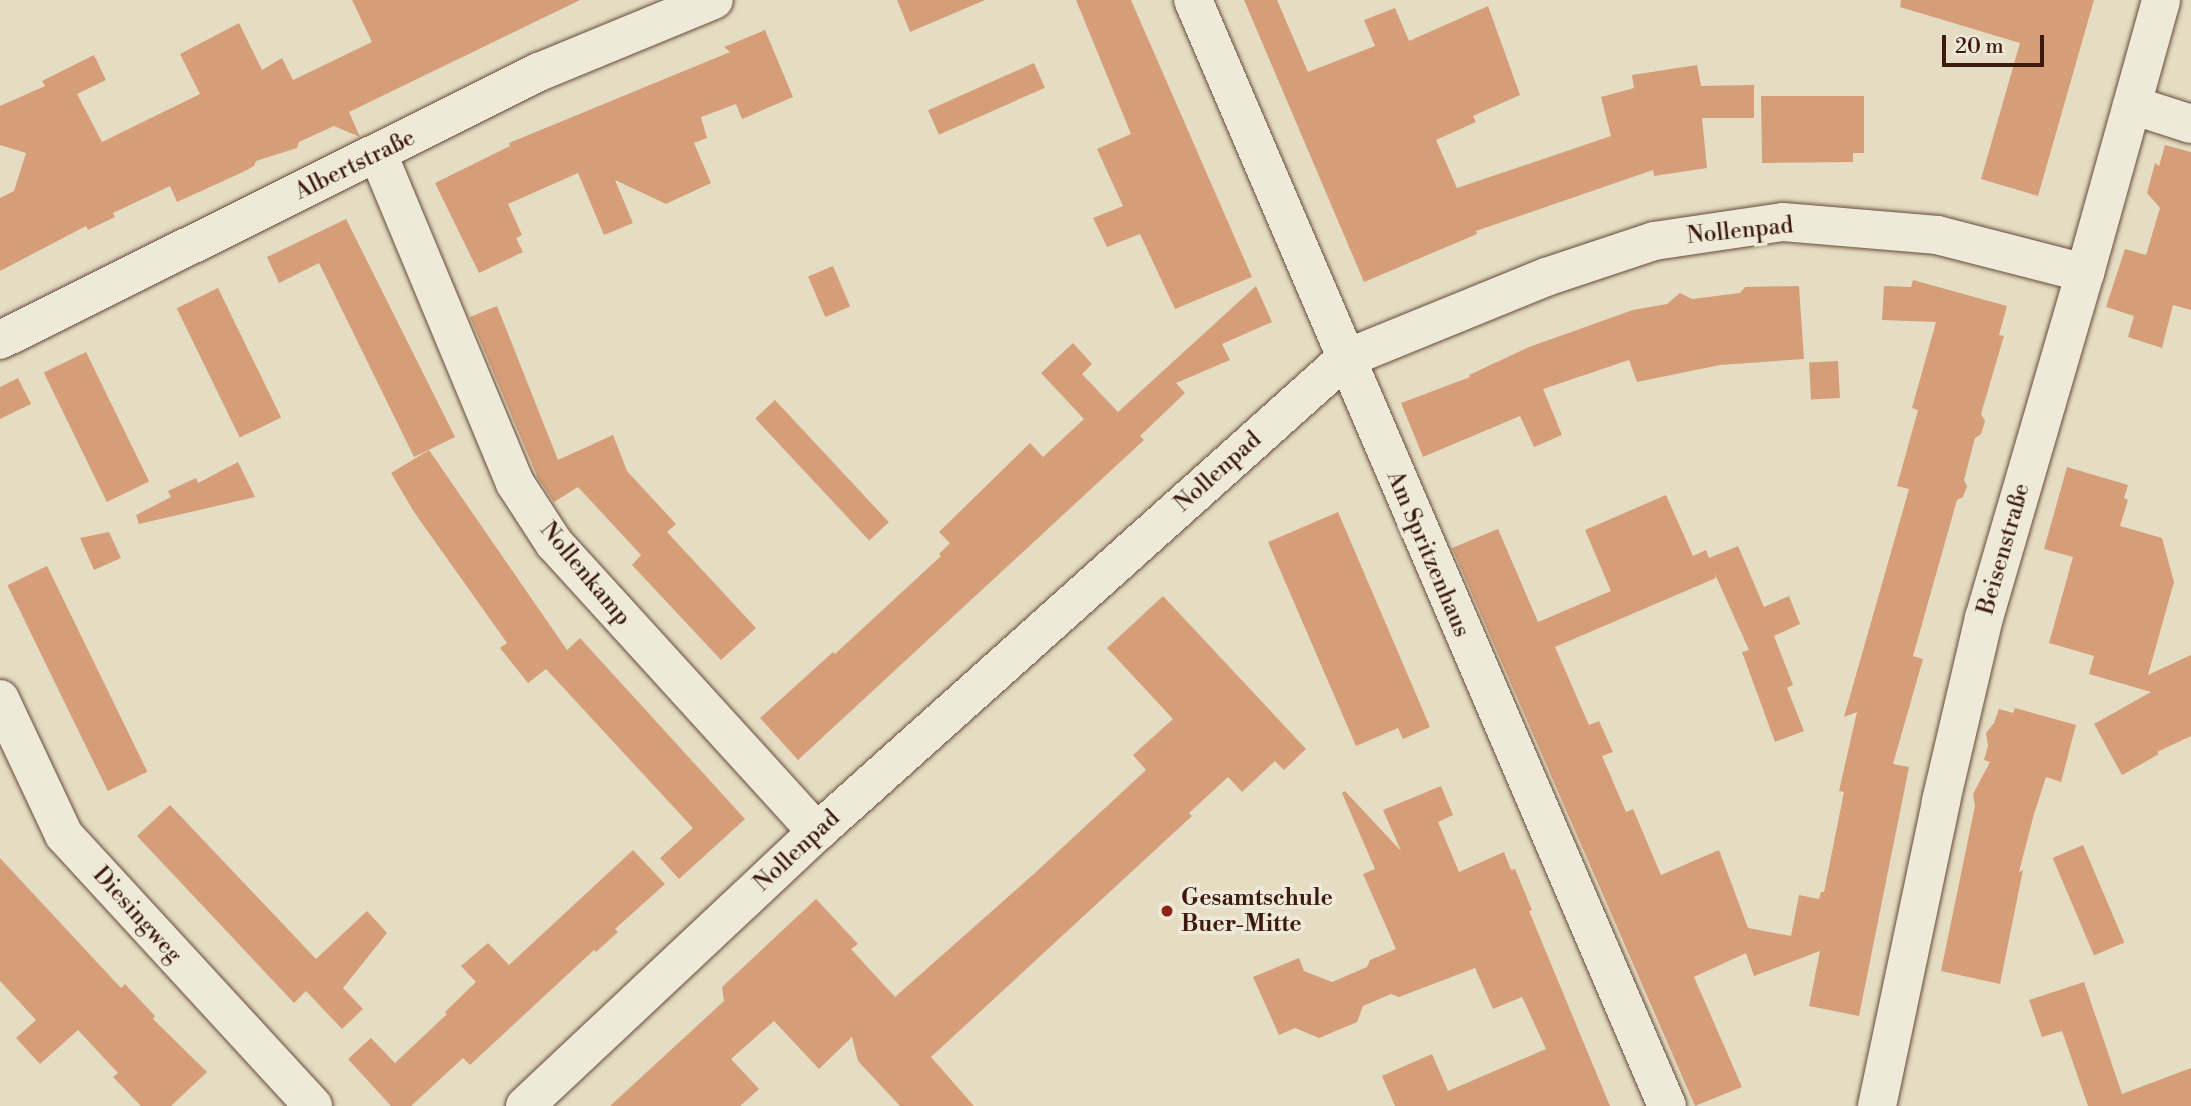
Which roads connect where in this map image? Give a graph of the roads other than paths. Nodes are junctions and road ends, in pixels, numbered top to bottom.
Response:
1 (714, 0) edge
2 (1194, 0) edge
3 (2161, 0) edge
4 (2132, 105) junction
5 (2191, 124) edge
6 (378, 153) junction
7 (2085, 273) junction
8 (0, 340) edge
9 (1345, 359) junction
10 (0, 699) edge
11 (817, 832) junction
12 (313, 1106) edge
13 (525, 1106) edge
14 (1667, 1106) edge
15 (1877, 1106) edge

1 - 6 street, Albertstraße
2 - 9 street, Am Spritzenhaus
3 - 4 street, Beisenstraße
4 - 5 street
4 - 7 street, Beisenstraße
6 - 8 street, Albertstraße
6 - 11 street, Nollenkamp
7 - 9 street, Nollenpad
7 - 15 street, Beisenstraße
9 - 11 street, Nollenpad
9 - 14 street, Am Spritzenhaus
10 - 12 street, Diesingweg
11 - 13 street, Nollenpad

